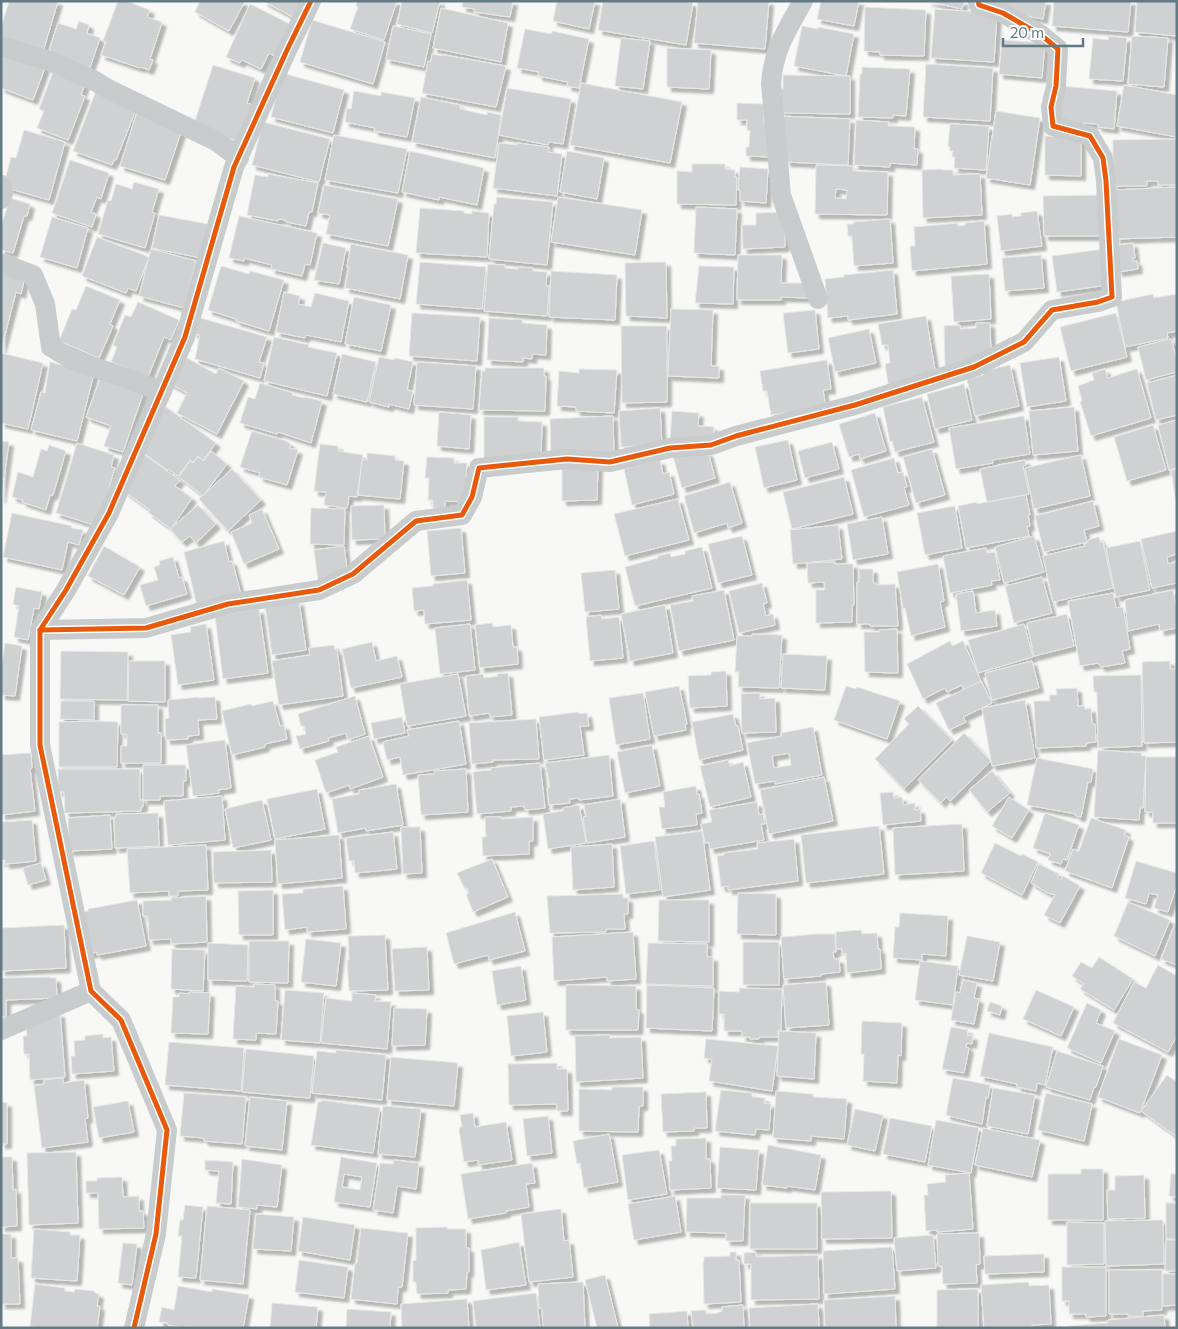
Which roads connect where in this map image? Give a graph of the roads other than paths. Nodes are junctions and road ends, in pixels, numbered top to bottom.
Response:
1 (311, 1) edge
2 (803, 1) edge
3 (978, 1) edge
4 (1, 46) edge
5 (239, 158) junction
6 (1, 185) edge
7 (1, 199) edge
8 (1, 263) edge
9 (818, 299) dead end
10 (162, 390) junction
11 (40, 630) junction
12 (91, 991) junction
13 (1, 1030) edge
14 (134, 1328) edge

1 - 5 street
2 - 9 street
3 - 11 street
4 - 5 street
5 - 10 street
6 - 7 street
8 - 10 street
10 - 11 street
11 - 12 street
12 - 13 street
12 - 14 street

